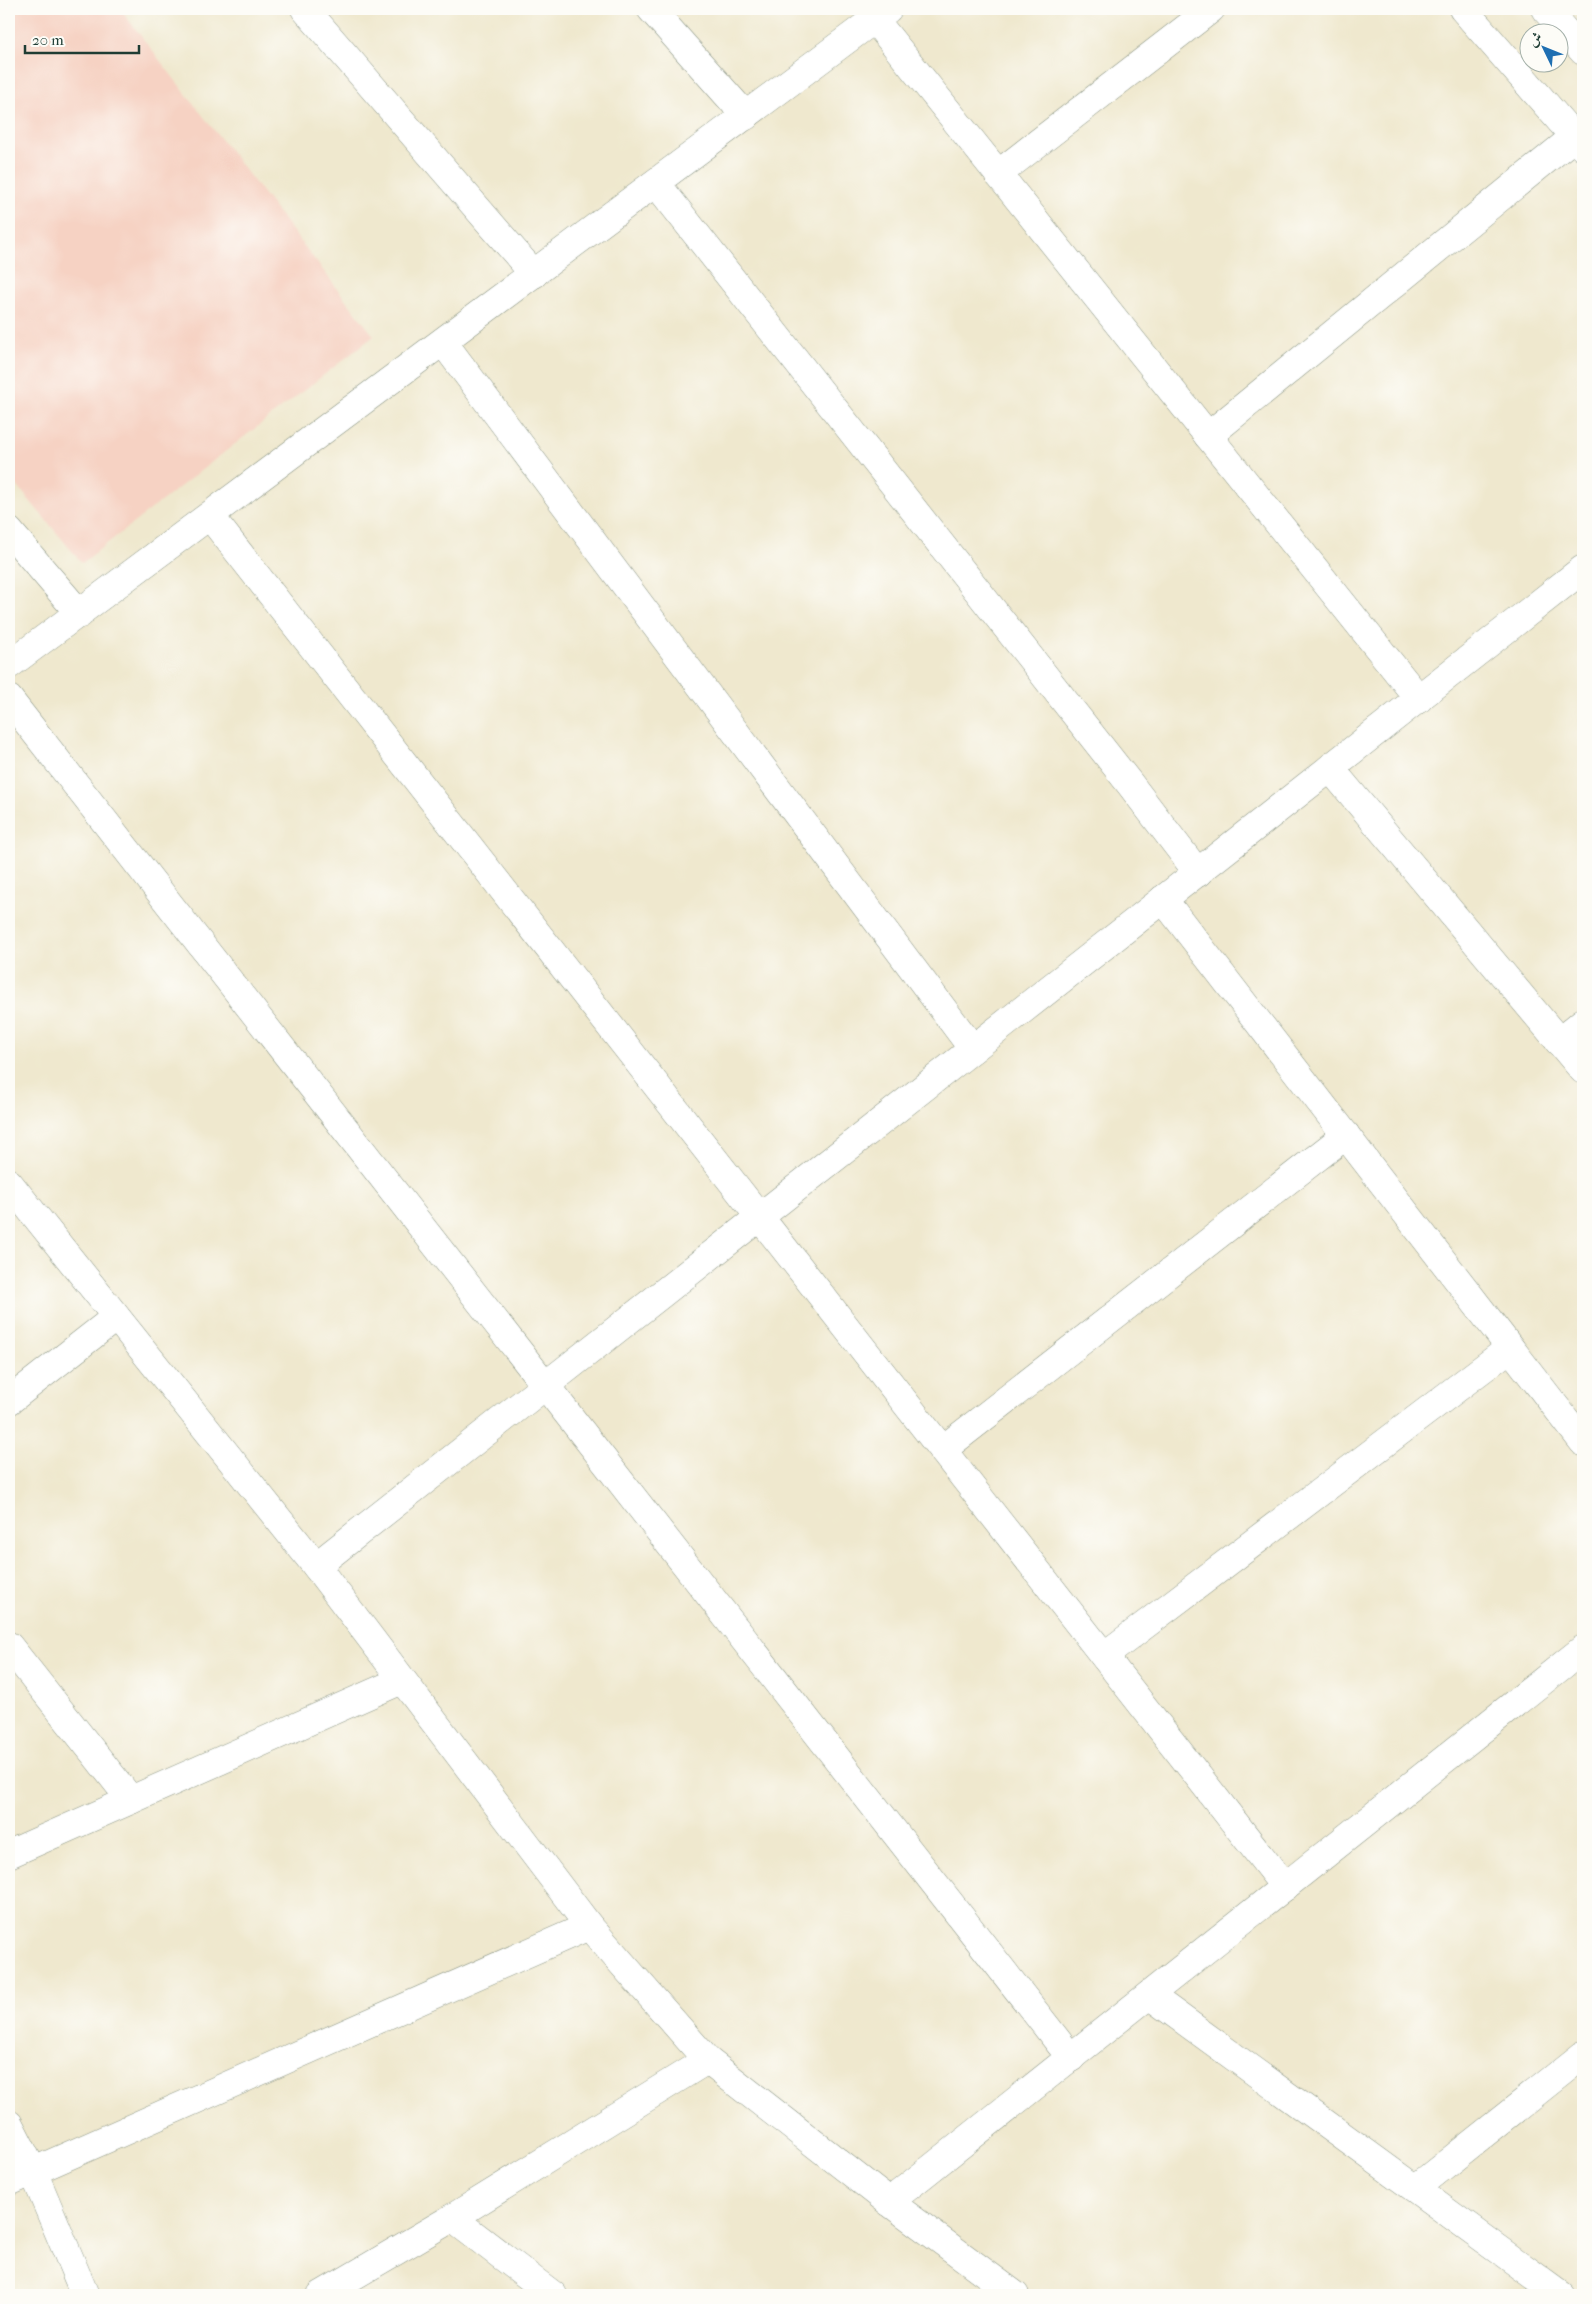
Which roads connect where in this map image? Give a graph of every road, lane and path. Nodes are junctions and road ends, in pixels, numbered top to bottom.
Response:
1 (305, 9) edge
2 (651, 9) edge
3 (1211, 9) edge
4 (1463, 9) edge
5 (1545, 9) edge
6 (881, 14) edge
7 (1583, 51) edge
8 (746, 116) junction
9 (1579, 142) edge
10 (998, 174) junction
11 (656, 183) junction
12 (534, 274) junction
13 (443, 342) junction
14 (1208, 436) junction
15 (210, 516) junction
16 (9, 531) edge
17 (1583, 569) edge
18 (80, 614) junction
19 (9, 665) edge
20 (9, 699) edge
21 (1419, 699) junction
22 (1330, 768) junction
23 (1198, 873) junction
24 (1163, 899) junction
25 (1583, 1022) edge
26 (1560, 1042) junction
27 (973, 1050) junction
28 (1583, 1070) edge
29 (1346, 1135) junction
30 (9, 1183) edge
31 (760, 1217) junction
32 (116, 1317) junction
33 (1510, 1348) junction
34 (546, 1386) junction
35 (9, 1401) edge
36 (1583, 1442) edge
37 (942, 1450) junction
38 (316, 1566) junction
39 (9, 1646) edge
40 (1583, 1649) edge
41 (1104, 1656) junction
42 (402, 1680) junction
43 (131, 1800) junction
44 (9, 1854) edge
45 (1285, 1887) junction
46 (589, 1926) junction
47 (1149, 1995) junction
48 (1583, 2056) edge
49 (1071, 2058) junction
50 (707, 2060) junction
51 (9, 2124) edge
52 (21, 2176) edge
53 (1416, 2188) junction
54 (889, 2202) junction
55 (452, 2218) junction
56 (86, 2295) edge
57 (321, 2295) edge
58 (553, 2295) edge
59 (1015, 2295) edge
60 (1561, 2295) edge

1 - 12 street
2 - 8 street
3 - 10 street
4 - 9 street
5 - 7 street
6 - 8 street
6 - 10 street
8 - 11 street
9 - 14 street
10 - 14 street
11 - 12 street
11 - 23 street
12 - 13 street
13 - 15 street
13 - 27 street
14 - 21 street
15 - 18 street
15 - 31 street
16 - 18 street
17 - 21 street
18 - 19 street
20 - 34 street
21 - 22 street
22 - 23 street
22 - 26 street
23 - 24 street
24 - 27 street
24 - 29 street
25 - 26 street
26 - 28 street
27 - 31 street
29 - 33 street
29 - 37 street
30 - 32 street
31 - 34 street
31 - 37 street
32 - 35 street
32 - 38 street
33 - 36 street
33 - 41 street
34 - 38 street
34 - 49 street
37 - 41 street
38 - 42 street
39 - 43 street
40 - 45 street
41 - 45 street
42 - 43 street
42 - 46 street
43 - 44 street
45 - 47 street
46 - 50 street
46 - 52 street
47 - 49 street
47 - 53 street
48 - 53 street
49 - 54 street
50 - 54 street
50 - 55 street
51 - 52 street
52 - 56 street
53 - 60 street
54 - 59 street
55 - 57 street
55 - 58 street

